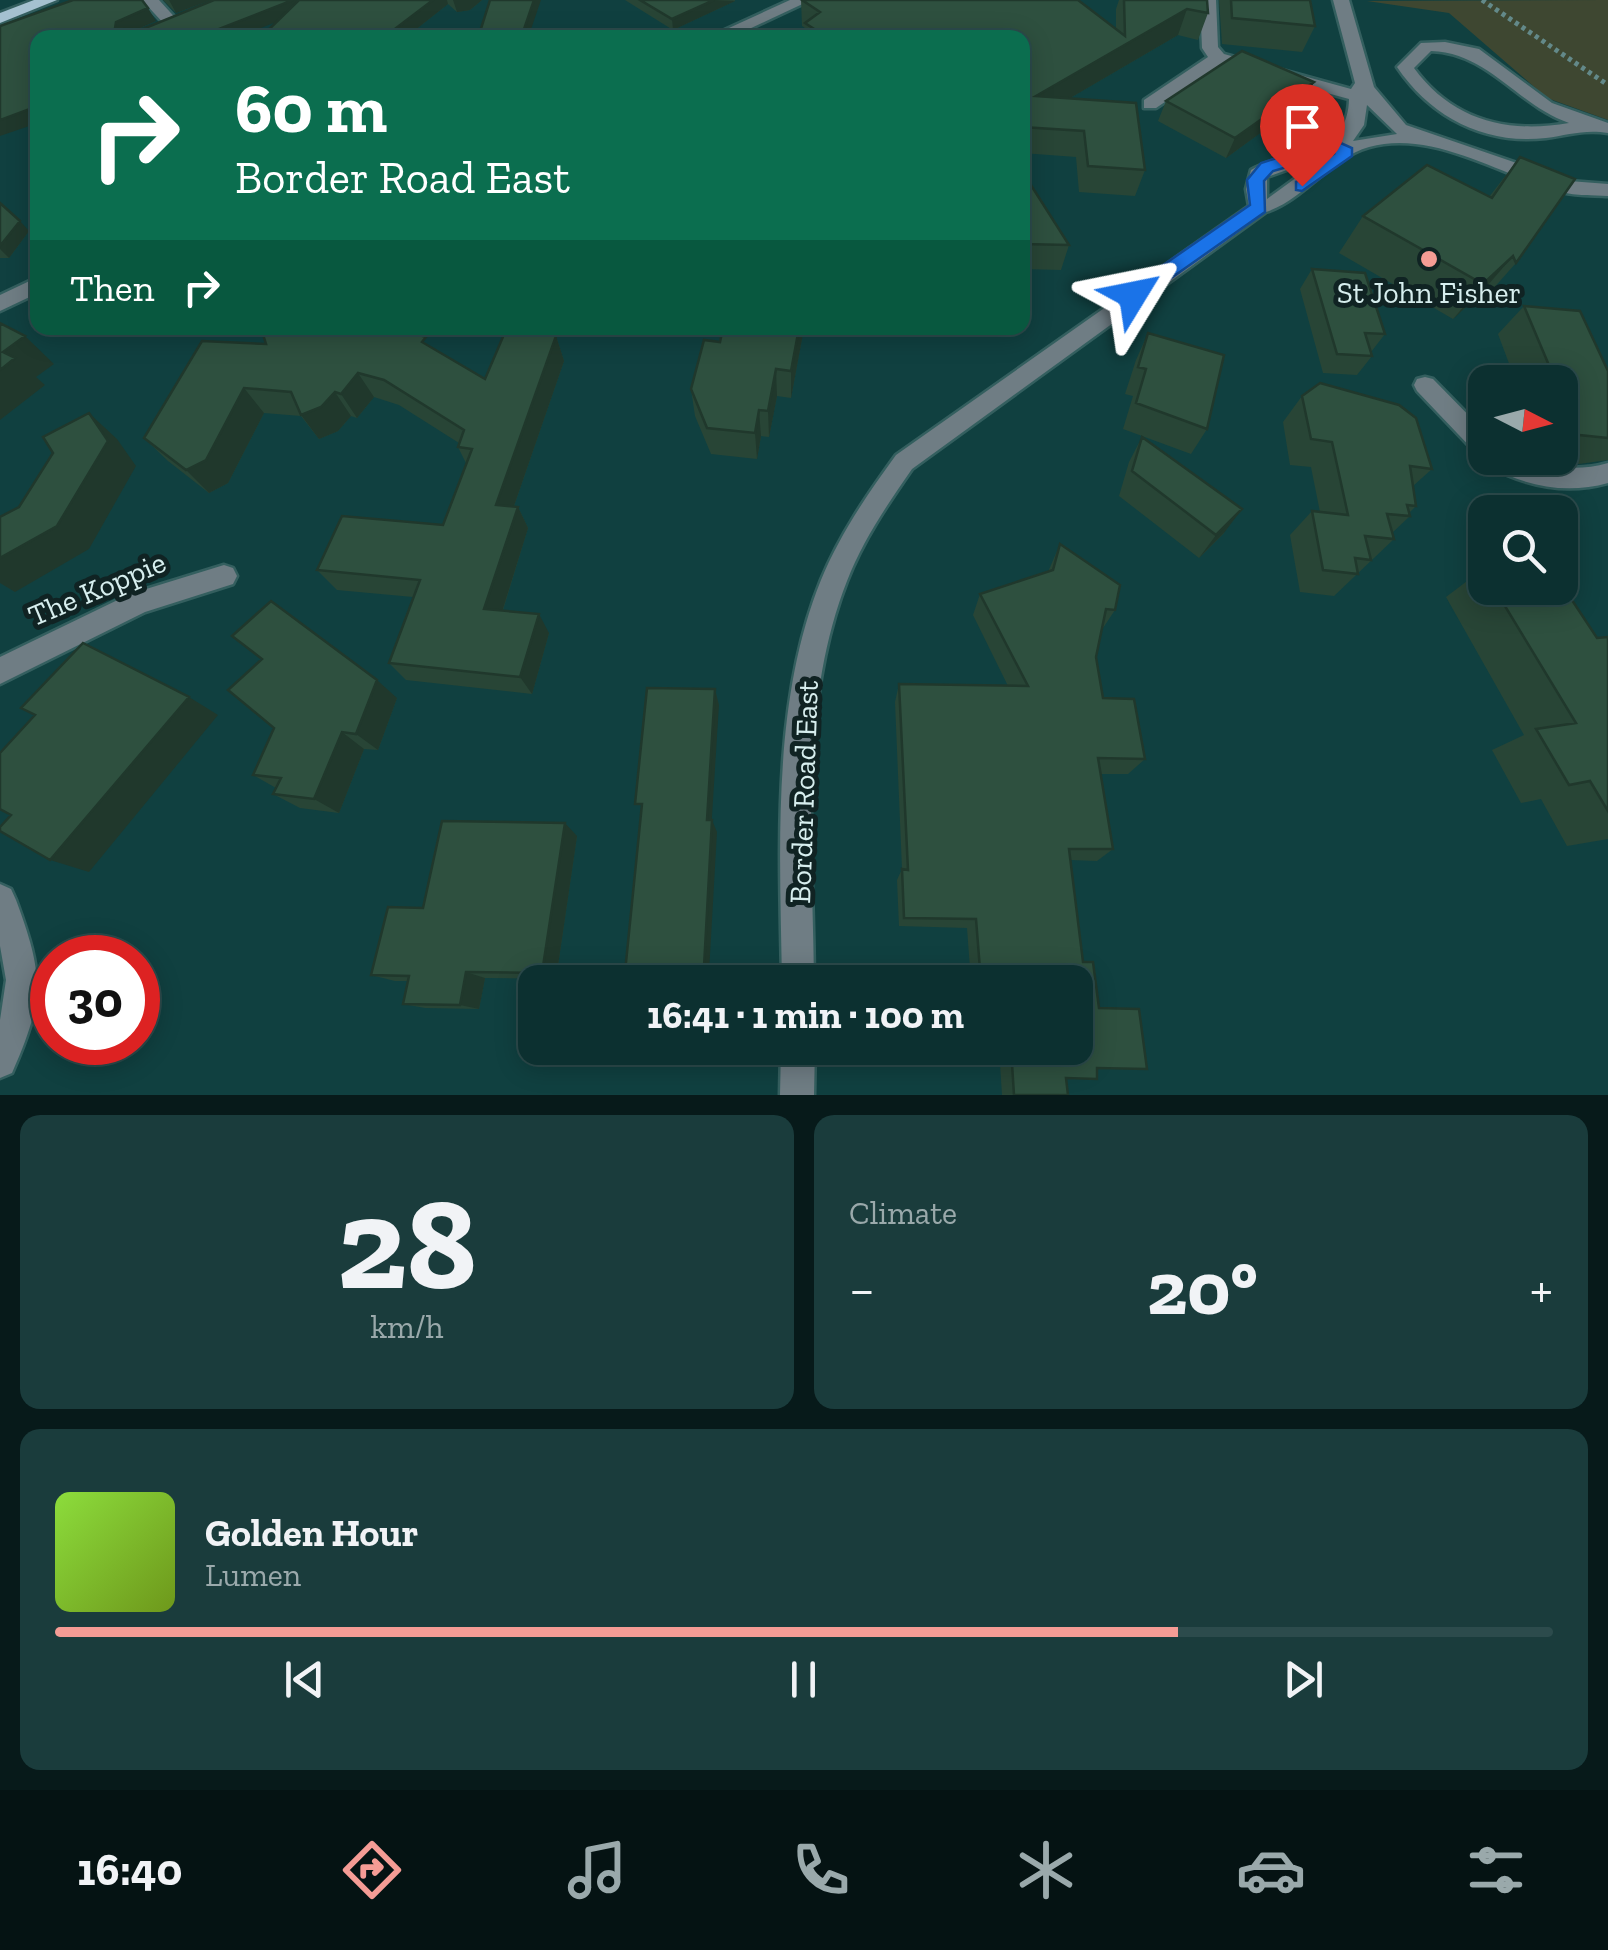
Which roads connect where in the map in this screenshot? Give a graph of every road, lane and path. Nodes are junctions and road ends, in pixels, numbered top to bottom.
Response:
1 (49, 0) edge
2 (150, 0) edge
3 (803, 0) edge
4 (1208, 0) edge
5 (1341, 0) edge
6 (1482, 0) edge
7 (0, 18) edge
8 (743, 26) junction
9 (155, 30) edge
10 (734, 30) edge
11 (748, 30) edge
12 (1218, 58) junction
13 (1608, 85) edge
14 (1359, 91) junction
15 (1150, 104) dead end
16 (1600, 126) edge
17 (1429, 142) junction
18 (1340, 148) junction
19 (1567, 187) junction
20 (1608, 190) edge
21 (1608, 200) edge
22 (1258, 208) junction
23 (30, 288) edge
24 (0, 304) edge
25 (1425, 385) dead end
26 (1468, 429) edge
27 (1608, 473) edge
28 (1539, 475) edge
29 (224, 576) dead end
30 (0, 670) edge
31 (0, 900) edge
32 (798, 965) edge
33 (0, 1061) edge
34 (798, 1065) edge
35 (797, 1095) edge

1 - 7 main road
2 - 9 street
3 - 8 street
4 - 12 street
5 - 14 street
6 - 13 path
8 - 10 street
8 - 11 street
12 - 14 street
12 - 15 street
14 - 17 street
14 - 18 street, Border Road East
16 - 16 street
17 - 18 street, Border Road East
17 - 19 street
18 - 22 street, Border Road East
18 - 22 street, Border Road East
19 - 20 street
19 - 21 street
22 - 32 street, Border Road East
23 - 24 street
25 - 26 street
27 - 28 street
29 - 30 street, The Koppie
31 - 33 street
34 - 35 street

